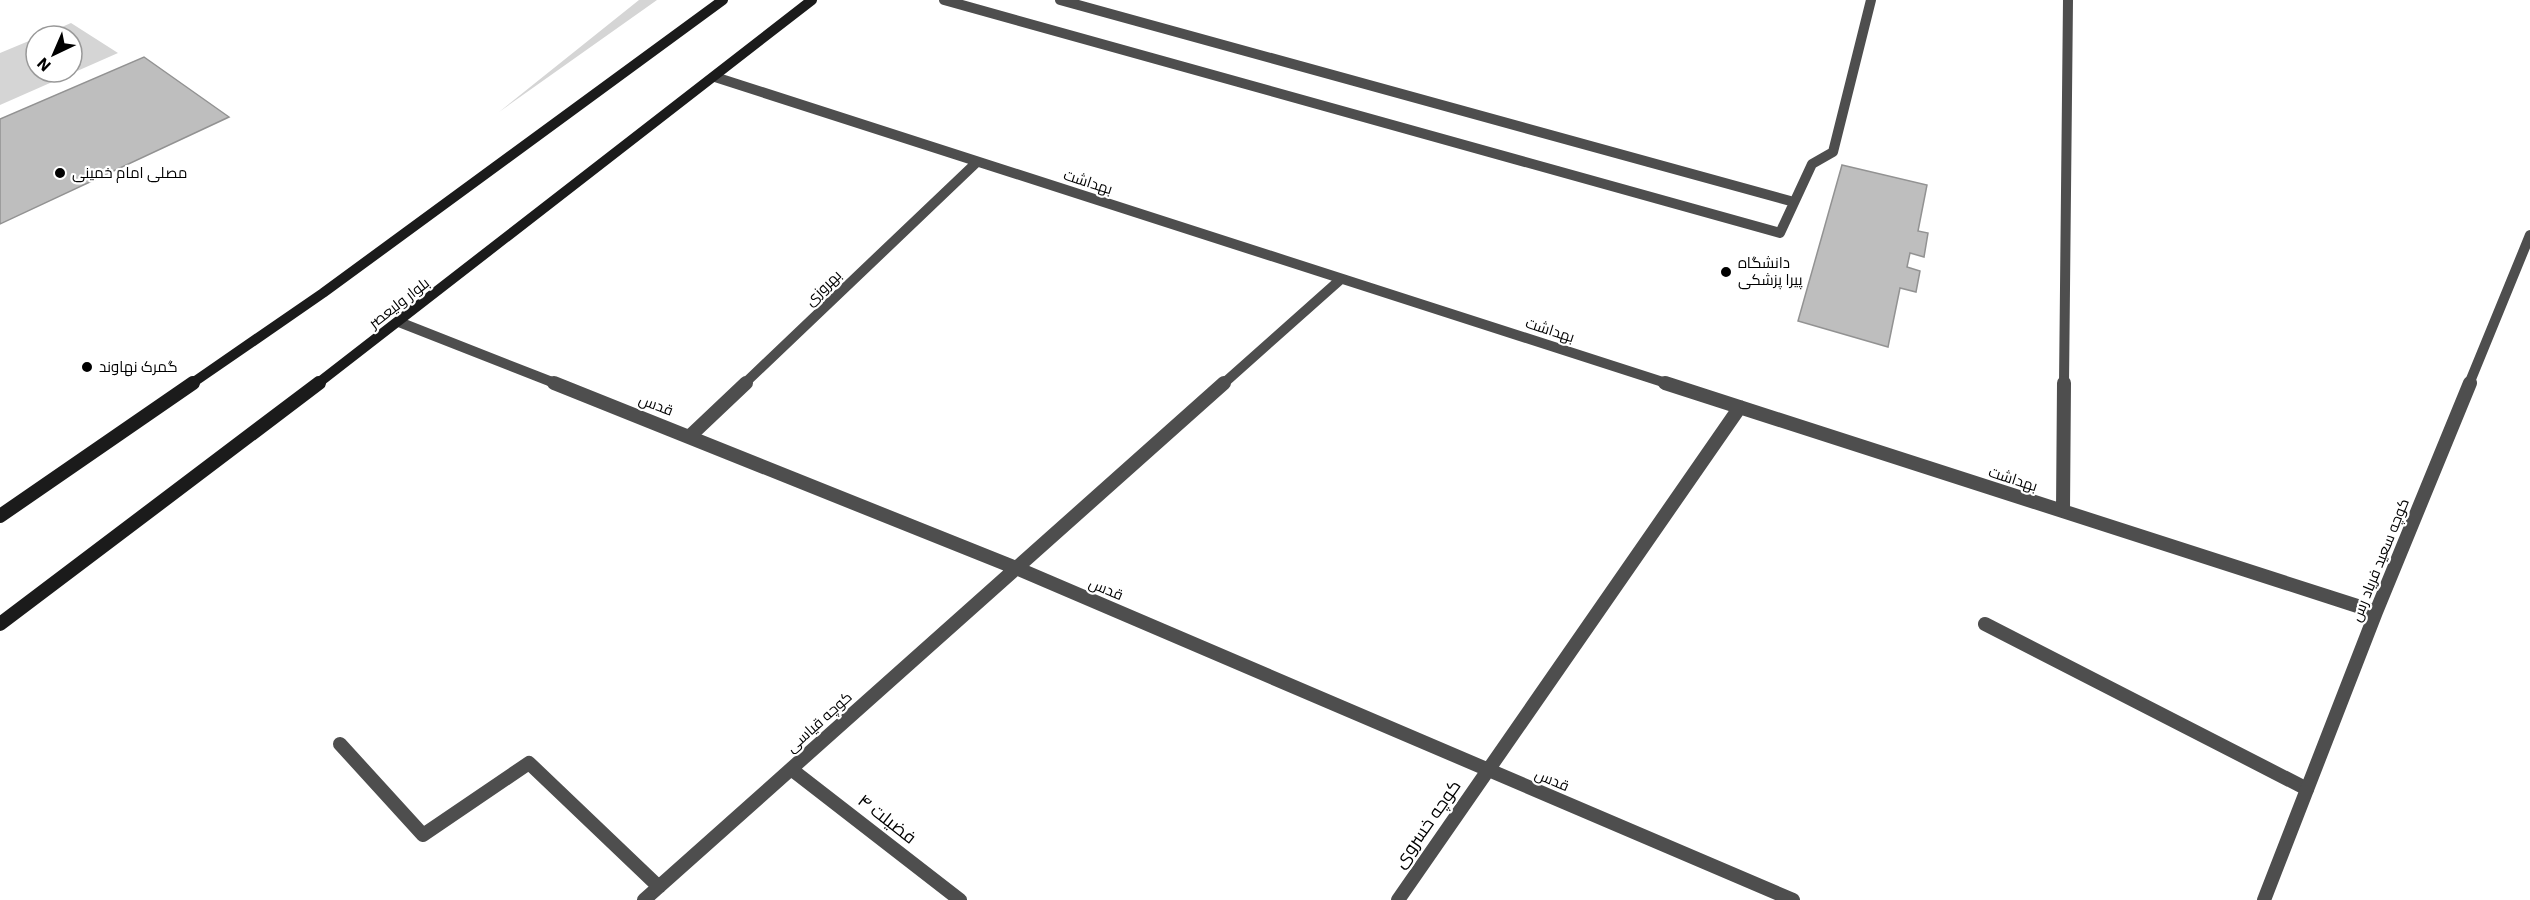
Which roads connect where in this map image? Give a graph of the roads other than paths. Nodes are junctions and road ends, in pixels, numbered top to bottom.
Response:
1 (723, 0) edge
2 (812, 0) edge
3 (944, 0) edge
4 (1060, 0) edge
5 (1871, 0) edge
6 (2068, 0) edge
7 (715, 77) junction
8 (977, 162) junction
9 (1794, 202) junction
10 (2530, 235) edge
11 (1341, 279) junction
12 (399, 322) junction
13 (1740, 407) junction
14 (690, 436) junction
15 (2063, 511) junction
16 (0, 516) edge
17 (1016, 568) junction
18 (2376, 612) junction
19 (0, 624) edge
20 (1985, 624) dead end
21 (340, 744) dead end
22 (791, 769) junction
23 (1488, 771) junction
24 (2307, 789) junction
25 (659, 887) junction
26 (645, 900) edge
27 (960, 900) edge
28 (1398, 900) edge
29 (1793, 900) edge
30 (2264, 900) edge

1 - 16 main road
2 - 7 main road, بلوار ولیعصر
3 - 9 street
4 - 9 street
5 - 9 street
6 - 15 street
7 - 8 street, بهداشت
7 - 12 main road, بلوار ولیعصر
8 - 11 street, بهداشت
8 - 14 street, بهروزی
10 - 18 street, کوچه سعید فریاد رس
11 - 13 street, بهداشت
11 - 17 street, کوچه قیاسی
12 - 14 street, قدس
12 - 19 main road, بلوار ولیعصر
13 - 15 street, بهداشت
13 - 23 street, کوچه خسروی
14 - 17 street, قدس
15 - 18 street, بهداشت
17 - 22 street, کوچه قیاسی
17 - 23 street, قدس
18 - 24 street, کوچه سعید فریاد رس
20 - 24 street
21 - 25 street
22 - 25 street, کوچه قیاسی
22 - 27 street, فضیلت ۴
23 - 28 street, کوچه خسروی
23 - 29 street, قدس
24 - 30 street, کوچه سعید فریاد رس
25 - 26 street, کوچه قیاسی

